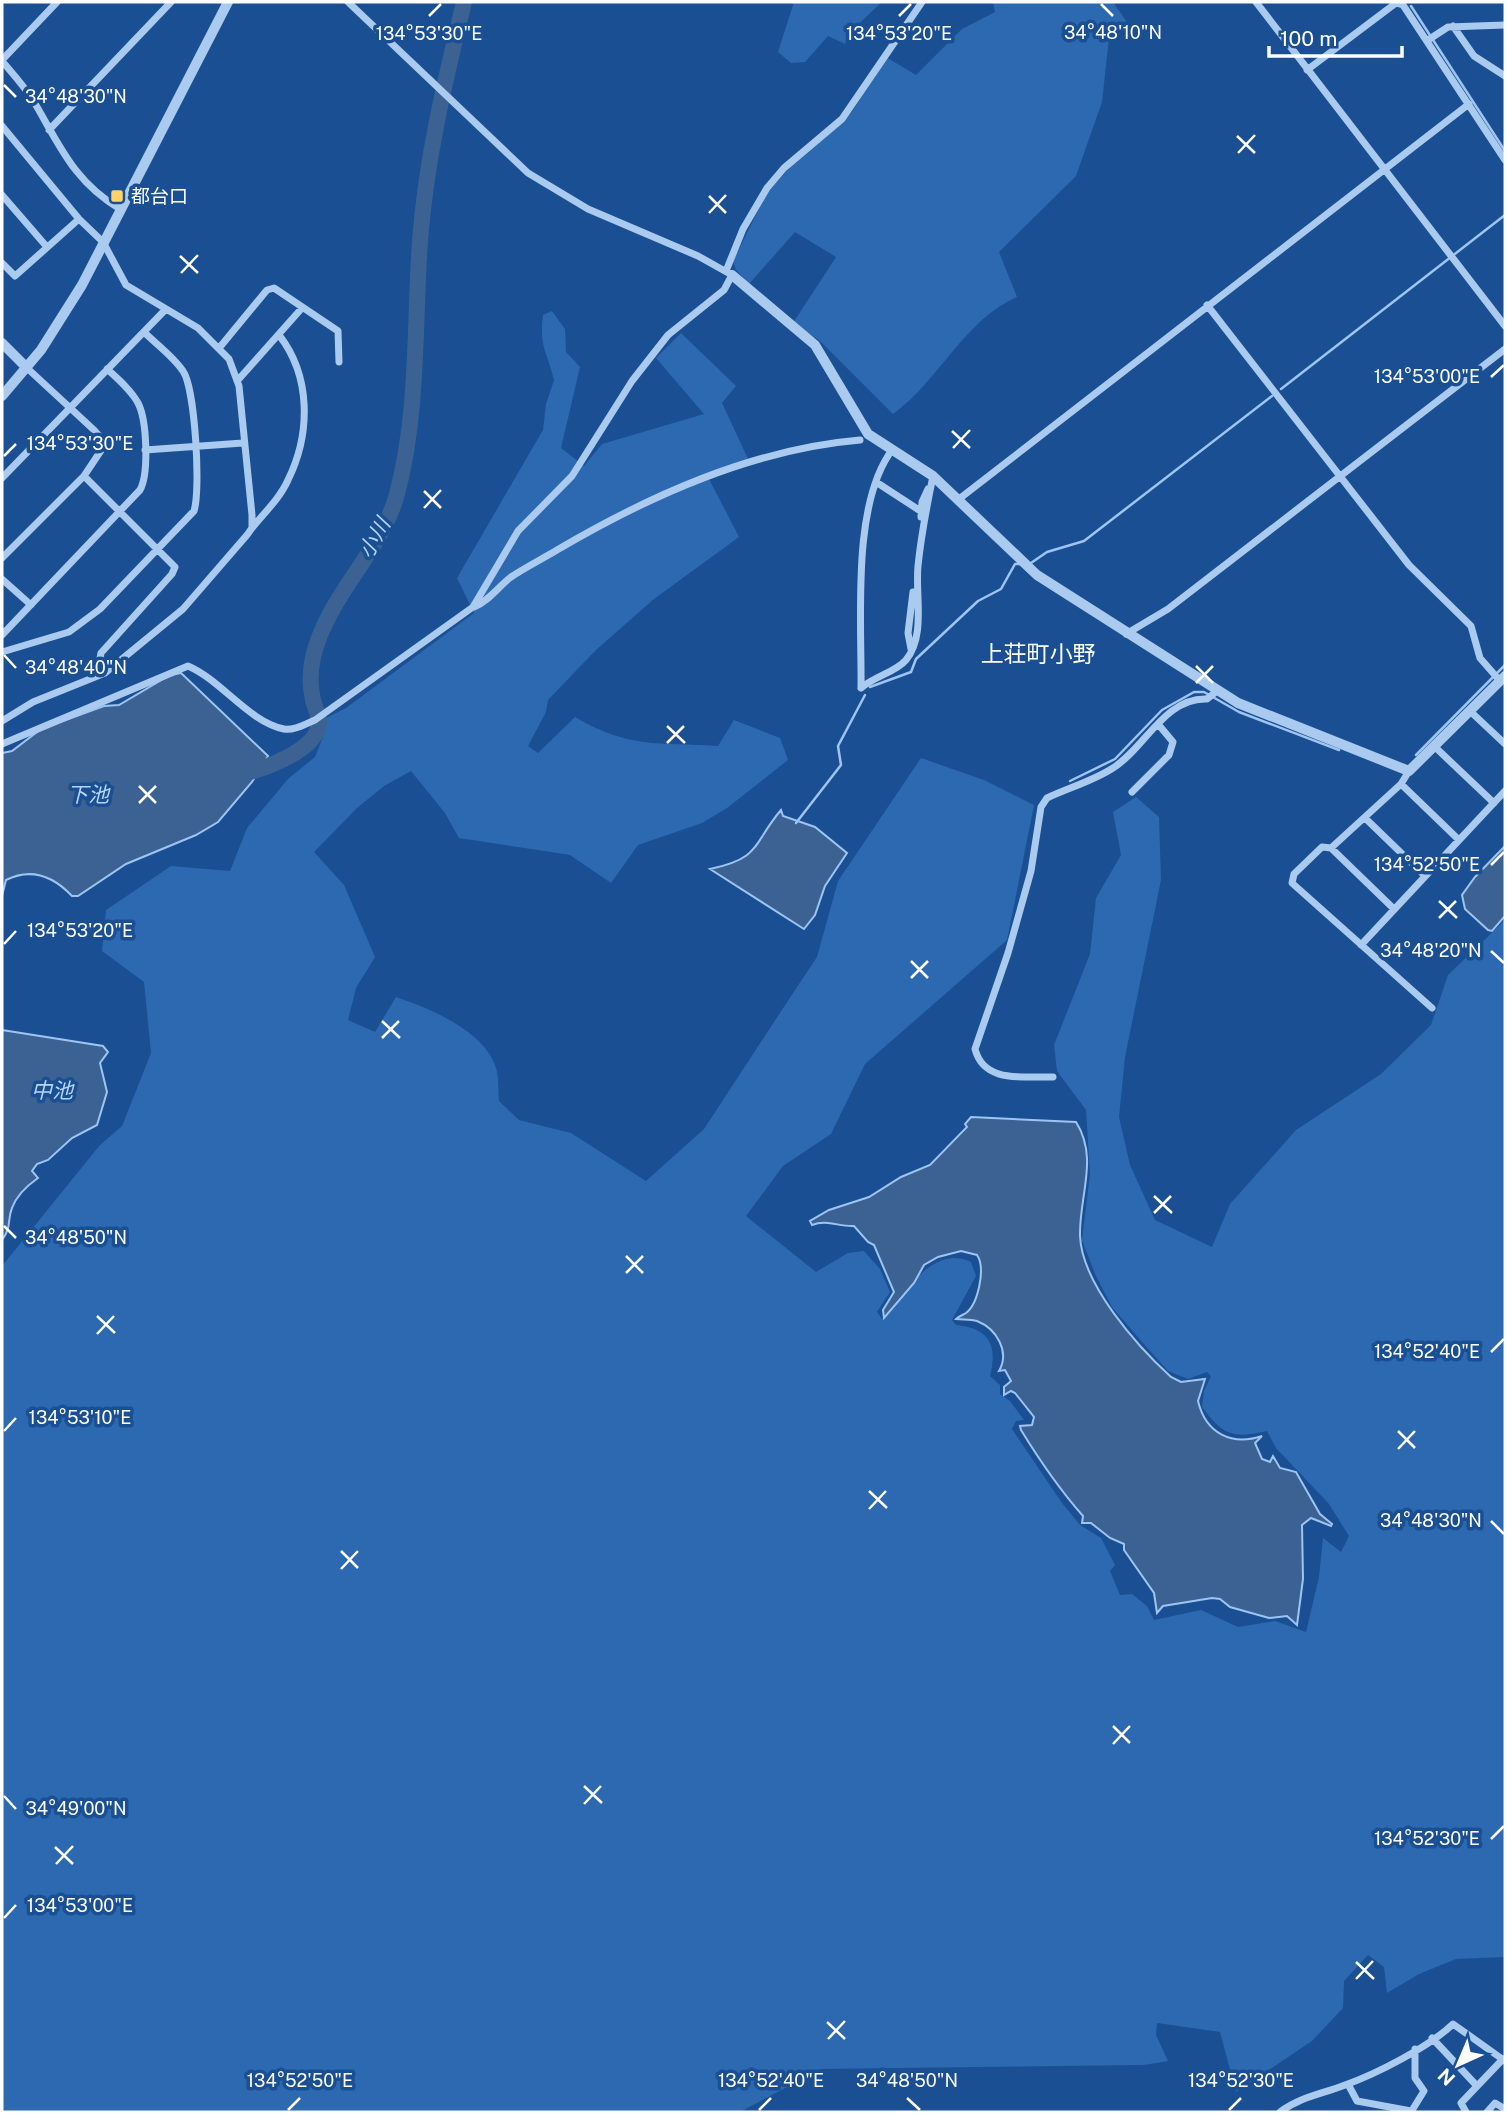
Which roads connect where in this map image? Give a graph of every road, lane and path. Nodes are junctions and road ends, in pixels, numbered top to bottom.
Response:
1 (57, 2) edge
2 (171, 2) edge
3 (228, 2) edge
4 (348, 2) edge
5 (922, 2) edge
6 (1256, 2) edge
7 (1505, 25) edge
8 (1453, 26) junction
9 (1431, 38) junction
10 (2, 61) edge
11 (1307, 70) junction
12 (1505, 76) edge
13 (1469, 104) junction
14 (2, 126) edge
15 (49, 130) junction
16 (1505, 160) edge
17 (1383, 169) junction
18 (2, 195) edge
19 (120, 209) junction
20 (79, 219) junction
21 (103, 242) junction
22 (47, 247) junction
23 (2, 264) edge
24 (729, 273) junction
25 (1207, 305) junction
26 (302, 308) junction
27 (165, 310) junction
28 (1505, 326) edge
29 (144, 332) junction
30 (279, 335) junction
31 (2, 343) edge
32 (220, 347) junction
33 (1505, 349) edge
34 (338, 362) dead end
35 (27, 368) junction
36 (107, 369) junction
37 (238, 380) junction
38 (2, 396) edge
39 (70, 407) junction
40 (860, 440) dead end
41 (243, 443) junction
42 (194, 446) junction
43 (145, 450) junction
44 (892, 450) junction
45 (84, 476) junction
46 (2, 478) edge
47 (1340, 478) junction
48 (932, 480) junction
49 (876, 482) junction
50 (959, 499) junction
51 (121, 510) junction
52 (922, 512) junction
53 (251, 528) junction
54 (158, 548) junction
55 (2, 558) edge
56 (2, 579) edge
57 (31, 605) junction
58 (474, 607) junction
59 (1126, 634) junction
60 (2, 635) edge
61 (912, 650) junction
62 (2, 652) edge
63 (105, 673) junction
64 (1503, 679) edge
65 (1217, 691) junction
66 (1471, 712) junction
67 (2, 721) edge
68 (1158, 724) junction
69 (2, 744) edge
70 (1505, 744) edge
71 (1435, 747) junction
72 (1409, 771) junction
73 (1401, 784) junction
74 (1505, 791) edge
75 (1132, 792) dead end
76 (1494, 803) junction
77 (1365, 817) junction
78 (1459, 840) junction
79 (1331, 848) junction
80 (1425, 876) junction
81 (1394, 909) junction
82 (1361, 945) junction
83 (1432, 1008) dead end
84 (1053, 1077) dead end
85 (1432, 2038) junction
86 (1415, 2049) junction
87 (1504, 2060) edge
88 (1348, 2084) junction
89 (1477, 2086) junction
90 (1505, 2109) edge
91 (1411, 2111) edge
92 (1280, 2112) edge
93 (1466, 2112) edge
94 (1487, 2112) edge

1 - 10 street
2 - 15 street
3 - 19 street
4 - 24 street
5 - 24 street
6 - 11 street
7 - 8 street
8 - 9 street
8 - 12 street
9 - 11 street
9 - 13 street
10 - 15 street
11 - 17 street
13 - 16 street
13 - 17 street
14 - 20 street
15 - 19 street
17 - 25 street
17 - 28 street
18 - 22 street
19 - 21 street
20 - 21 street
20 - 22 street
21 - 27 street
21 - 35 street
22 - 23 street
24 - 44 street
24 - 58 street
25 - 47 street
25 - 50 street
26 - 30 street
26 - 32 street
26 - 34 street
27 - 29 street
27 - 32 street
29 - 36 street
29 - 42 street
30 - 37 street
30 - 53 street
31 - 35 street
32 - 37 street
33 - 47 street
35 - 38 street
35 - 39 street
36 - 39 street
36 - 43 street
37 - 41 street
39 - 45 street
39 - 46 street
40 - 58 street
41 - 42 street
41 - 53 street
42 - 43 street
42 - 54 street
43 - 51 street
44 - 48 street
44 - 49 street
45 - 51 street
45 - 55 street
47 - 59 street
47 - 64 street
48 - 50 street
48 - 52 street
48 - 61 street
49 - 52 street
49 - 61 street
50 - 59 street
51 - 54 street
51 - 57 street
52 - 61 street
53 - 63 street
54 - 62 street
54 - 63 street
56 - 57 street
57 - 60 street
58 - 69 street
59 - 65 street
63 - 67 street
64 - 66 street
65 - 68 street
65 - 72 street
66 - 70 street
66 - 71 street
68 - 75 street
68 - 84 street
71 - 72 street
71 - 76 street
72 - 73 street
73 - 77 street
73 - 78 street
74 - 76 street
76 - 78 street
77 - 79 street
77 - 80 street
78 - 80 street
79 - 81 street
79 - 82 street
80 - 81 street
81 - 82 street
82 - 83 street
85 - 86 street
85 - 87 street
85 - 89 street
86 - 88 street
86 - 91 street
87 - 89 street
88 - 91 street
88 - 92 street
89 - 93 street
90 - 94 street

